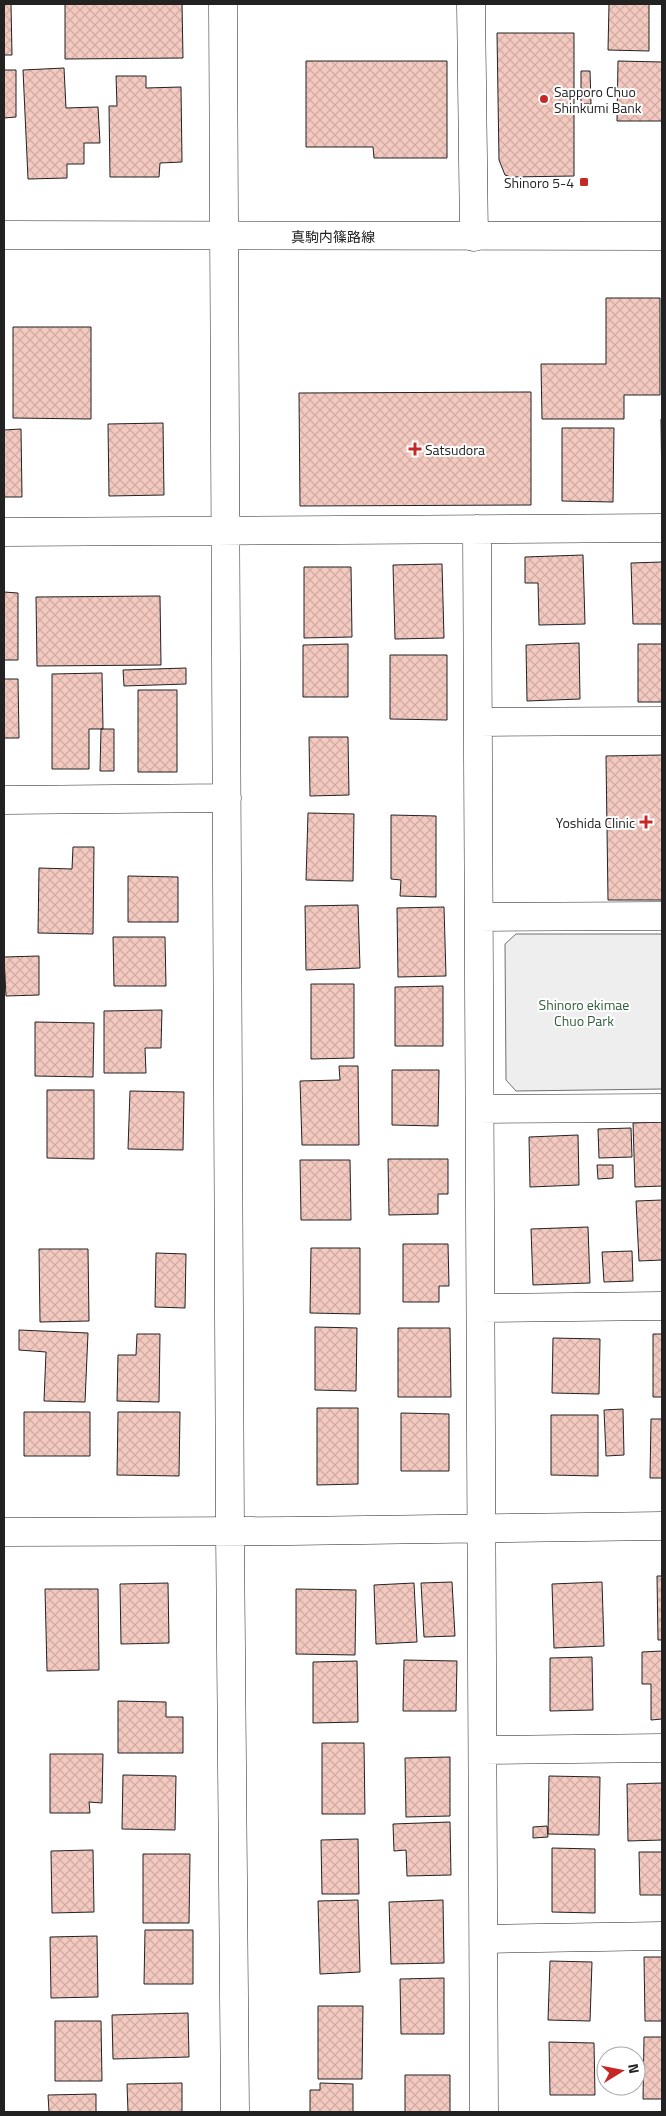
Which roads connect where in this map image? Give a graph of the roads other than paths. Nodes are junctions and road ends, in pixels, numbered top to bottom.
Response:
1 (223, 4) edge
2 (471, 4) edge
3 (4, 235) edge
4 (224, 236) junction
5 (662, 236) edge
6 (474, 237) junction
7 (662, 528) edge
8 (477, 529) junction
9 (225, 531) junction
10 (4, 532) edge
11 (478, 722) junction
12 (662, 722) edge
13 (227, 798) junction
14 (4, 800) edge
15 (662, 916) edge
16 (479, 917) junction
17 (662, 1108) edge
18 (480, 1109) junction
19 (662, 1306) edge
20 (481, 1308) junction
21 (662, 1526) edge
22 (482, 1528) junction
23 (4, 1532) edge
24 (230, 1532) junction
25 (662, 1748) edge
26 (483, 1750) junction
27 (662, 1936) edge
28 (484, 1939) junction
29 (235, 2112) edge
30 (484, 2112) edge

1 - 4 street
2 - 6 street
3 - 4 street, 真駒内篠路線
4 - 6 street, 真駒内篠路線
4 - 9 street
5 - 6 street, 真駒内篠路線
7 - 8 street
8 - 9 street
8 - 11 street
9 - 10 street
9 - 13 street
11 - 12 street
11 - 16 street
13 - 14 street
13 - 24 street
15 - 16 street
16 - 18 street
17 - 18 street
18 - 20 street
19 - 20 street
20 - 22 street
21 - 22 street
22 - 24 street
22 - 26 street
23 - 24 street
24 - 29 street
25 - 26 street
26 - 28 street
27 - 28 street
28 - 30 street

